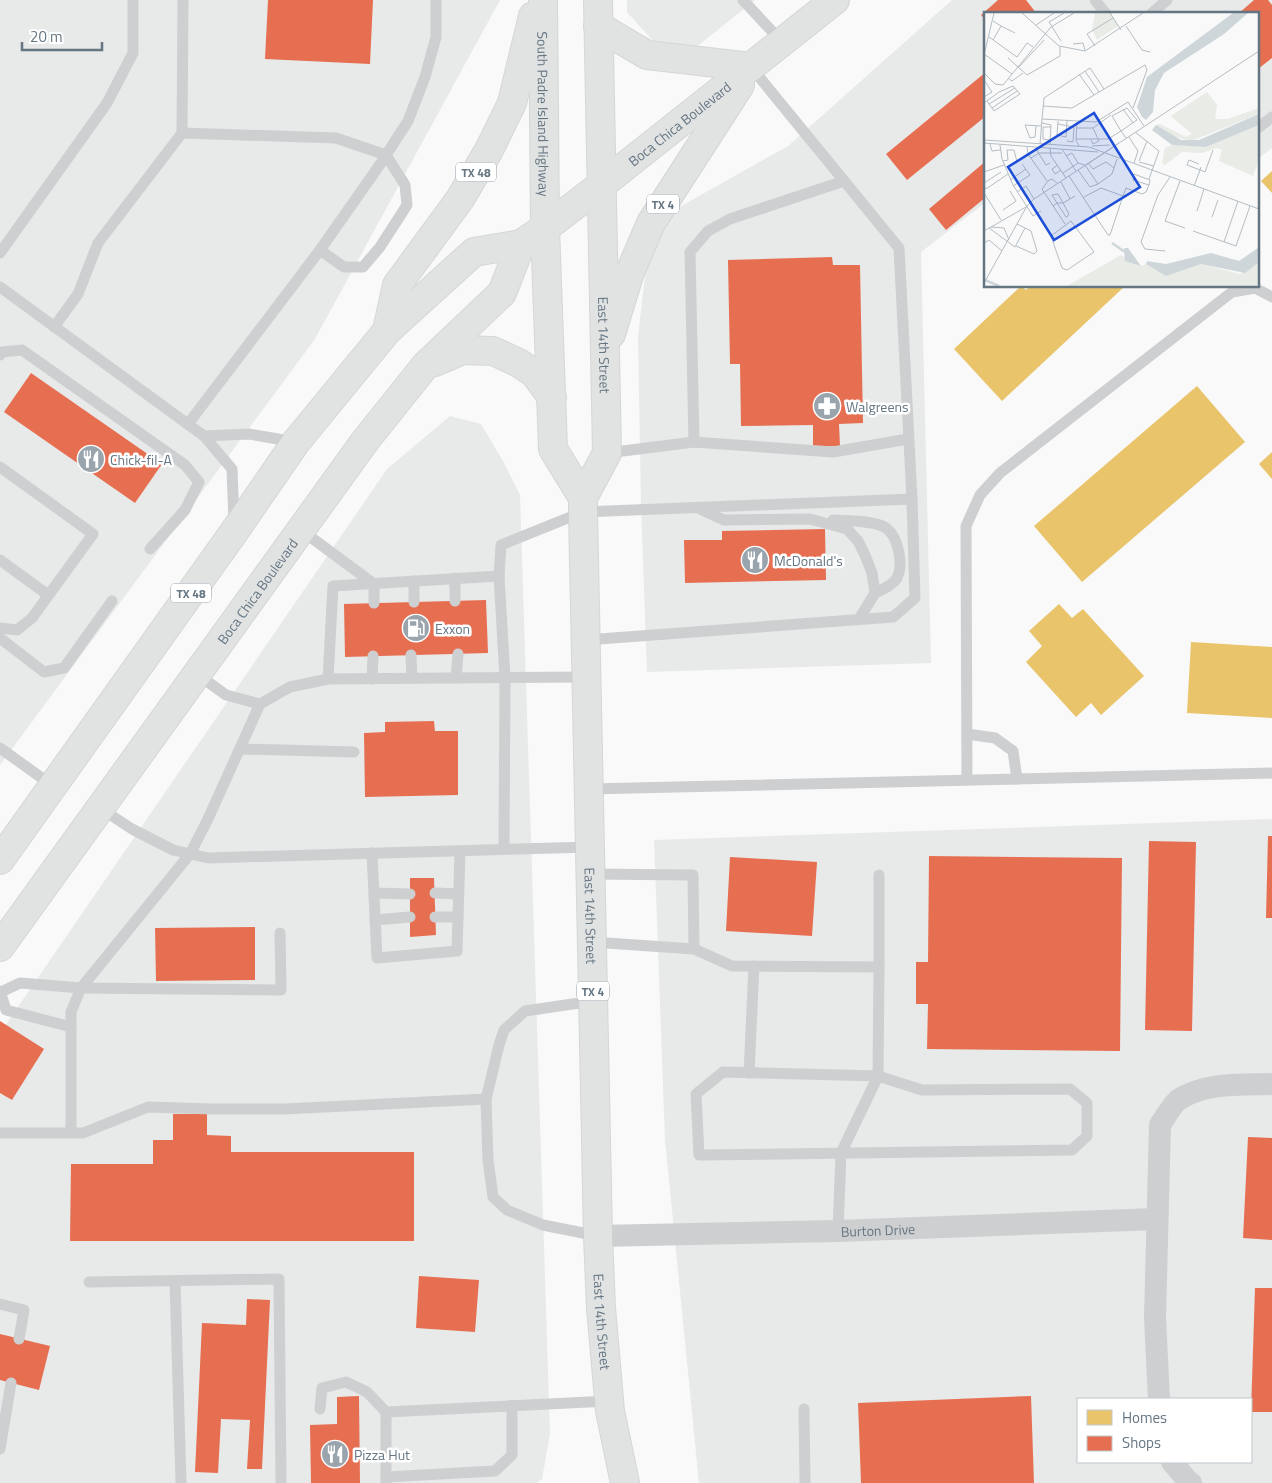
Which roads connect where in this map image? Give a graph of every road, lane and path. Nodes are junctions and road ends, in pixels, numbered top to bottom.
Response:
1 (133, 0) edge
2 (182, 0) edge
3 (436, 0) edge
4 (538, 0) edge
5 (543, 0) edge
6 (743, 0) edge
7 (835, 0) edge
8 (1095, 0) edge
9 (1168, 0) edge
10 (1104, 12) edge
11 (1153, 12) edge
12 (598, 13) edge
13 (782, 42) junction
14 (751, 67) junction
15 (1272, 117) edge
16 (1260, 126) edge
17 (182, 133) junction
18 (386, 155) junction
19 (844, 181) junction
20 (600, 186) junction
21 (545, 228) junction
22 (521, 244) junction
23 (320, 250) junction
24 (0, 253) edge
25 (0, 287) edge
26 (1250, 288) edge
27 (1256, 288) edge
28 (1272, 297) edge
29 (54, 327) junction
30 (387, 331) junction
31 (0, 355) edge
32 (604, 356) junction
33 (425, 366) junction
34 (552, 397) junction
35 (188, 424) junction
36 (204, 436) junction
37 (908, 439) junction
38 (296, 442) junction
39 (694, 442) junction
40 (607, 453) junction
41 (0, 467) edge
42 (912, 500) junction
43 (583, 505) junction
44 (699, 508) junction
45 (810, 519) junction
46 (301, 530) junction
47 (234, 532) junction
48 (150, 550) dead end
49 (0, 560) edge
50 (499, 576) junction
51 (455, 578) junction
52 (414, 581) junction
53 (374, 584) junction
54 (875, 593) junction
55 (48, 596) junction
56 (112, 601) dead end
57 (455, 601) dead end
58 (414, 602) dead end
59 (374, 603) dead end
60 (859, 619) junction
61 (0, 628) edge
62 (0, 638) edge
63 (586, 640) junction
64 (458, 654) dead end
65 (411, 655) dead end
66 (373, 656) dead end
67 (197, 674) junction
68 (456, 677) junction
69 (586, 677) junction
70 (412, 678) junction
71 (505, 678) junction
72 (328, 679) junction
73 (372, 679) junction
74 (260, 704) junction
75 (967, 734) junction
76 (240, 749) junction
77 (2, 752) edge
78 (354, 752) dead end
79 (1272, 773) edge
80 (1017, 779) junction
81 (967, 780) junction
82 (53, 786) junction
83 (589, 789) junction
84 (100, 808) junction
85 (504, 850) junction
86 (460, 851) junction
87 (372, 853) junction
88 (190, 854) junction
89 (0, 860) edge
90 (590, 860) junction
91 (879, 875) dead end
92 (374, 893) junction
93 (435, 893) dead end
94 (410, 894) dead end
95 (459, 894) junction
96 (410, 917) dead end
97 (435, 917) dead end
98 (458, 917) junction
99 (375, 920) junction
100 (280, 933) dead end
101 (592, 942) junction
102 (0, 947) edge
103 (694, 949) junction
104 (754, 966) junction
105 (879, 967) junction
106 (81, 988) junction
107 (1, 991) edge
108 (593, 1001) junction
109 (71, 1027) junction
110 (749, 1073) junction
111 (878, 1076) junction
112 (1272, 1084) edge
113 (486, 1099) junction
114 (71, 1132) junction
115 (0, 1133) edge
116 (841, 1153) junction
117 (1156, 1219) junction
118 (838, 1231) junction
119 (598, 1236) junction
120 (175, 1281) junction
121 (88, 1282) dead end
122 (0, 1304) edge
123 (19, 1339) dead end
124 (10, 1383) dead end
125 (1159, 1398) edge
126 (609, 1401) junction
127 (512, 1405) junction
128 (804, 1408) dead end
129 (320, 1409) dead end
130 (386, 1412) junction
131 (0, 1450) edge
132 (1173, 1463) edge
133 (386, 1480) edge
134 (181, 1483) edge
135 (281, 1483) edge
136 (625, 1483) edge
137 (805, 1483) edge
138 (1191, 1483) edge

1 - 24 lane
2 - 17 lane
3 - 18 lane
4 - 30 main road, TX 48
5 - 21 main road, South Padre Island Highway
6 - 13 lane
7 - 13 main road, Boca Chica Boulevard / TX 4
8 - 10 lane
9 - 11 lane
12 - 14 main road
12 - 20 main road
13 - 14 main road, Boca Chica Boulevard / TX 4
14 - 19 lane
14 - 20 main road, Boca Chica Boulevard / TX 4
14 - 32 main road, TX 4
15 - 16 lane
17 - 18 lane
17 - 29 lane
18 - 23 lane
18 - 23 lane
19 - 37 lane
19 - 39 lane
20 - 21 main road, Boca Chica Boulevard / TX 4
20 - 32 main road, East 14th Street
21 - 22 main road, Boca Chica Boulevard / TX 48
21 - 34 main road
22 - 30 main road, Boca Chica Boulevard / TX 48
22 - 33 main road, Boca Chica Boulevard
23 - 35 lane
25 - 29 lane
26 - 75 lane
27 - 28 lane
29 - 35 lane
30 - 38 main road, Boca Chica Boulevard / TX 48
31 - 48 lane
32 - 40 main road, East 14th Street / TX 4
33 - 34 main road
33 - 46 main road, Boca Chica Boulevard
34 - 43 main road
35 - 36 lane
36 - 38 lane
36 - 47 lane
37 - 39 lane
37 - 42 lane
38 - 47 main road, Boca Chica Boulevard / TX 48
39 - 40 lane
40 - 43 main road, East 14th Street / TX 4
41 - 55 lane
42 - 44 lane
42 - 60 lane
43 - 44 lane
43 - 50 lane
43 - 63 main road, East 14th Street / TX 4
44 - 45 lane
45 - 54 lane
45 - 54 lane
46 - 53 lane
46 - 67 main road, Boca Chica Boulevard
47 - 82 main road, Boca Chica Boulevard / TX 48
49 - 55 lane
50 - 51 lane
50 - 71 lane
51 - 52 lane
51 - 57 lane
52 - 53 lane
52 - 58 lane
53 - 59 lane
53 - 72 lane
54 - 60 lane
55 - 61 lane
56 - 62 lane
60 - 63 lane
63 - 69 main road, East 14th Street / TX 4
64 - 68 lane
65 - 70 lane
66 - 73 lane
67 - 74 lane
67 - 84 main road, Boca Chica Boulevard
68 - 70 lane
68 - 71 lane
69 - 71 lane
69 - 83 main road, East 14th Street / TX 4
70 - 73 lane
71 - 85 lane
72 - 73 lane
72 - 74 lane
74 - 76 lane
75 - 80 lane
75 - 81 lane
76 - 78 lane
76 - 88 lane
77 - 82 lane
79 - 80 lane
80 - 81 lane
81 - 83 lane
82 - 89 main road, Boca Chica Boulevard / TX 48
83 - 90 main road, East 14th Street / TX 4
84 - 88 lane
84 - 102 main road, Boca Chica Boulevard
85 - 86 lane
85 - 90 lane
86 - 87 lane
86 - 95 lane
87 - 88 lane
87 - 92 lane
88 - 106 lane
90 - 101 main road, East 14th Street / TX 4
90 - 103 lane
91 - 105 lane
92 - 94 lane
92 - 99 lane
93 - 95 lane
95 - 98 lane
96 - 99 lane
97 - 98 lane
98 - 99 lane
100 - 106 lane
101 - 103 lane
101 - 108 main road, East 14th Street / TX 4
103 - 104 lane
104 - 105 lane
104 - 110 lane
105 - 111 lane
106 - 107 lane
106 - 109 lane
107 - 109 lane
108 - 113 lane
108 - 119 main road, East 14th Street / TX 4
109 - 114 lane
110 - 111 lane
110 - 116 lane
111 - 116 lane
111 - 116 lane
112 - 117 street
113 - 114 lane
113 - 119 lane
114 - 115 lane
116 - 118 lane
117 - 118 street, Burton Drive
117 - 125 street
118 - 119 street, Burton Drive
119 - 126 main road, East 14th Street / TX 4
120 - 121 lane
120 - 134 lane
120 - 135 lane
122 - 123 lane
124 - 131 lane
126 - 127 lane
126 - 136 main road, East 14th Street / TX 4
127 - 130 lane
127 - 133 lane
128 - 137 lane
129 - 130 lane
130 - 133 lane
132 - 138 street

